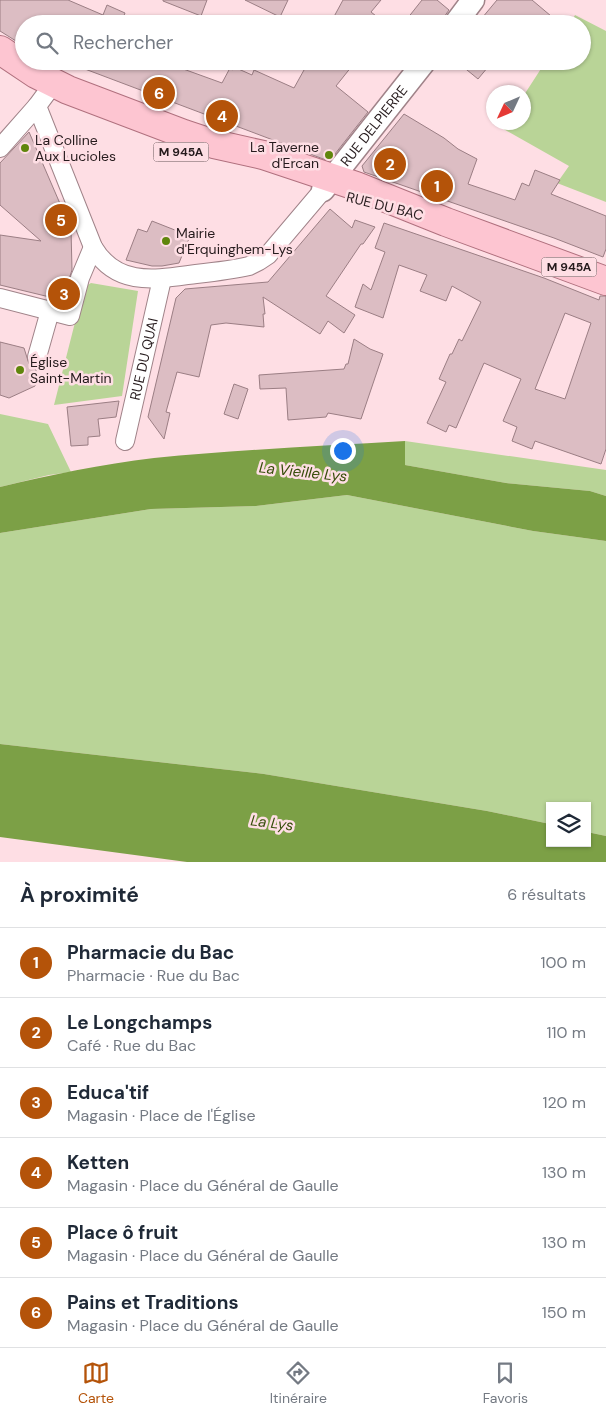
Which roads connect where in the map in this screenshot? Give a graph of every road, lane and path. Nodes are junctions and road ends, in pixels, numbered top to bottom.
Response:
1 (0, 50) edge
2 (15, 65) edge
3 (0, 68) edge
4 (20, 70) edge
5 (418, 70) edge
6 (45, 95) junction
7 (0, 148) edge
8 (328, 184) junction
9 (94, 247) junction
10 (162, 279) junction
11 (606, 281) edge
12 (0, 298) edge
13 (50, 310) junction
14 (37, 357) dead end
15 (126, 440) dead end

1 - 2 main road, M 945A
3 - 6 main road, M 945A
4 - 6 main road, M 945A
5 - 8 street, RUE DELPIERRE
6 - 7 street
6 - 8 main road, M 945A
6 - 9 street
8 - 10 street
8 - 11 main road, RUE DU BAC / M 945A
9 - 10 street
9 - 13 street
10 - 15 street, RUE DU QUAI
12 - 13 street
13 - 14 street

